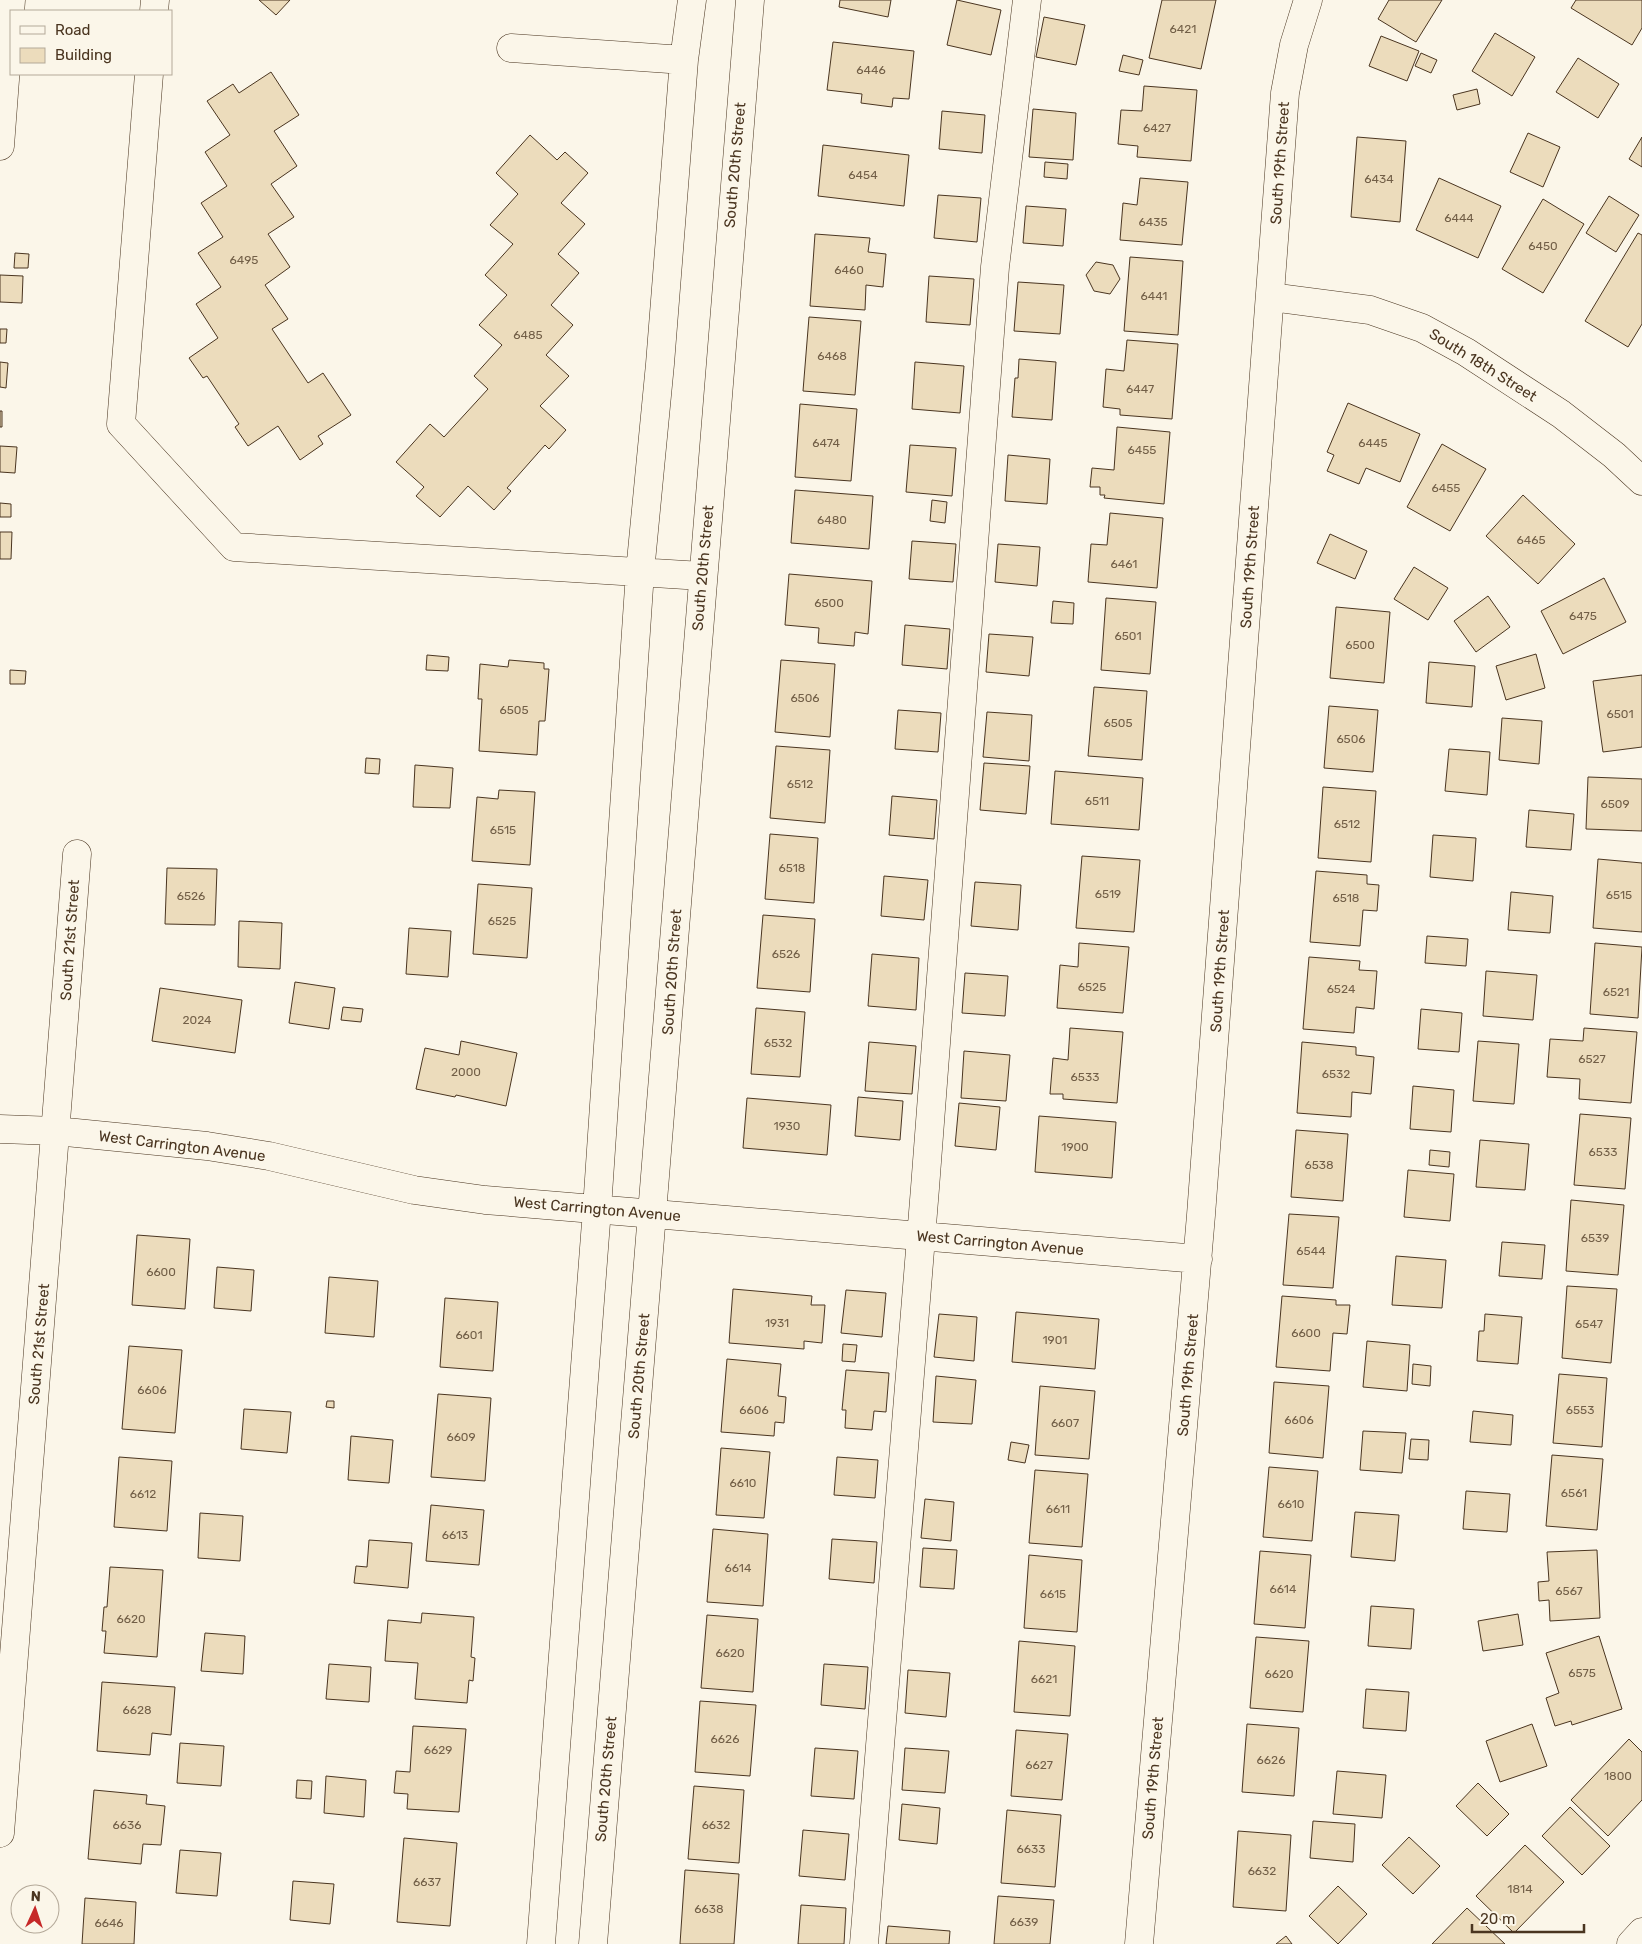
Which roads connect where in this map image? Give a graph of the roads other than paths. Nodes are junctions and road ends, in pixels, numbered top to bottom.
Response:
1 (692, 0) edge
2 (750, 0) edge
3 (1027, 0) edge
4 (1308, 0) edge
5 (10, 13) edge
6 (511, 48) dead end
7 (684, 60) junction
8 (149, 75) edge
9 (0, 146) edge
10 (1270, 297) junction
11 (1642, 481) edge
12 (640, 572) junction
13 (702, 576) junction
14 (77, 854) dead end
15 (0, 1129) edge
16 (56, 1132) junction
17 (597, 1208) junction
18 (653, 1213) junction
19 (921, 1236) junction
20 (1198, 1259) junction
21 (0, 1833) edge
22 (1642, 1932) edge
23 (541, 1944) edge
24 (593, 1944) edge
25 (864, 1944) edge
26 (1139, 1944) edge
27 (1631, 1944) edge

1 - 7 street
2 - 13 street, South 20th Street
3 - 19 street
4 - 10 street, South 19th Street
5 - 9 street
6 - 7 street
7 - 12 street
8 - 12 street
10 - 11 street, South 18th Street
10 - 20 street, South 19th Street
12 - 13 street
12 - 17 street
13 - 18 street, South 20th Street
14 - 16 street, South 21st Street
15 - 16 street, West Carrington Avenue
16 - 17 street, West Carrington Avenue
16 - 21 street, South 21st Street
17 - 18 street, West Carrington Avenue
17 - 23 street
18 - 19 street, West Carrington Avenue
18 - 24 street, South 20th Street
19 - 20 street, West Carrington Avenue
19 - 25 street
20 - 26 street, South 19th Street
22 - 27 street

